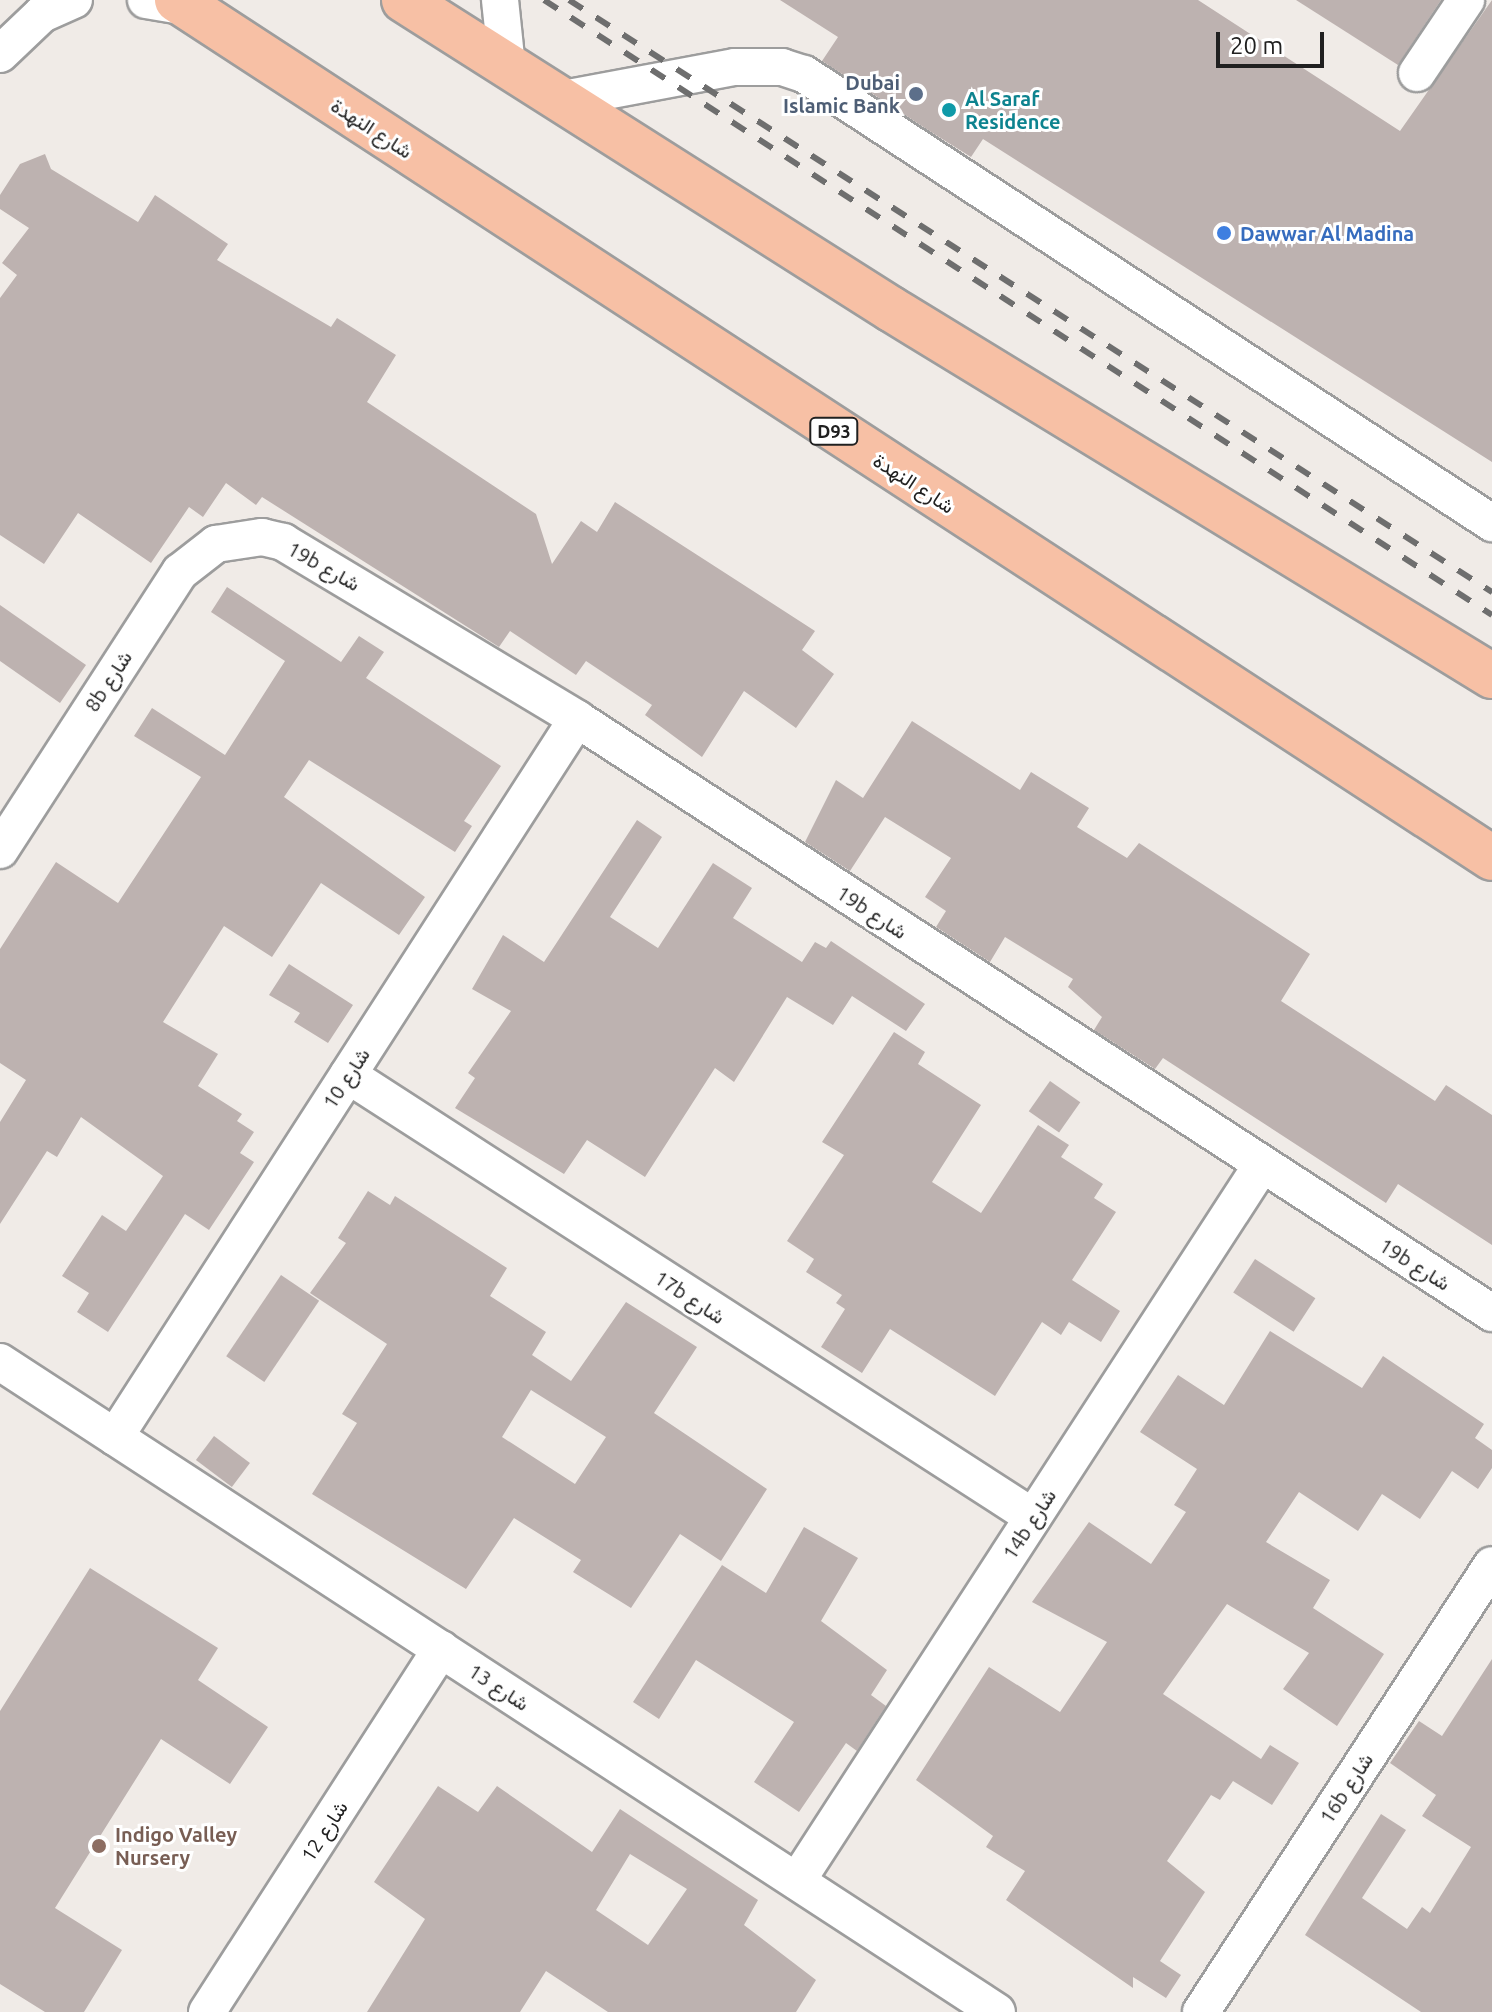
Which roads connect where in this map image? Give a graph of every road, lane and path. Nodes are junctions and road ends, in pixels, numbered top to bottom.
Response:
1 (18, 0) edge
2 (74, 0) edge
3 (404, 0) edge
4 (500, 0) edge
5 (1466, 0) edge
6 (170, 2) edge
7 (3, 48) edge
8 (507, 67) junction
9 (1417, 73) dead end
10 (558, 100) junction
11 (1492, 523) edge
12 (240, 539) joint
13 (1492, 676) edge
14 (577, 719) junction
15 (0, 850) edge
16 (1492, 858) edge
17 (348, 1075) junction
18 (1261, 1166) junction
19 (1492, 1313) edge
20 (0, 1362) edge
21 (115, 1437) junction
22 (1033, 1517) junction
23 (1492, 1565) edge
24 (441, 1649) junction
25 (797, 1881) junction
26 (207, 2012) edge
27 (997, 2012) edge
28 (1201, 2012) edge

1 - 7 street
2 - 7 street
3 - 8 main road
4 - 8 street
5 - 9 street
6 - 16 main road, شارع النهدة / D93
8 - 10 main road
10 - 11 street
10 - 13 main road
12 - 14 street, 19b شارع
12 - 15 street, 8b شارع
14 - 17 street, شارع 10
14 - 18 street, 19b شارع
17 - 21 street, شارع 10
17 - 22 street, 17b شارع
18 - 19 street, 19b شارع
18 - 22 street, 14b شارع
20 - 21 street, شارع 13
21 - 24 street, شارع 13
22 - 25 street, 14b شارع
23 - 28 street, 16b شارع
24 - 25 street, شارع 13
24 - 26 street, شارع 12
25 - 27 street, شارع 13

